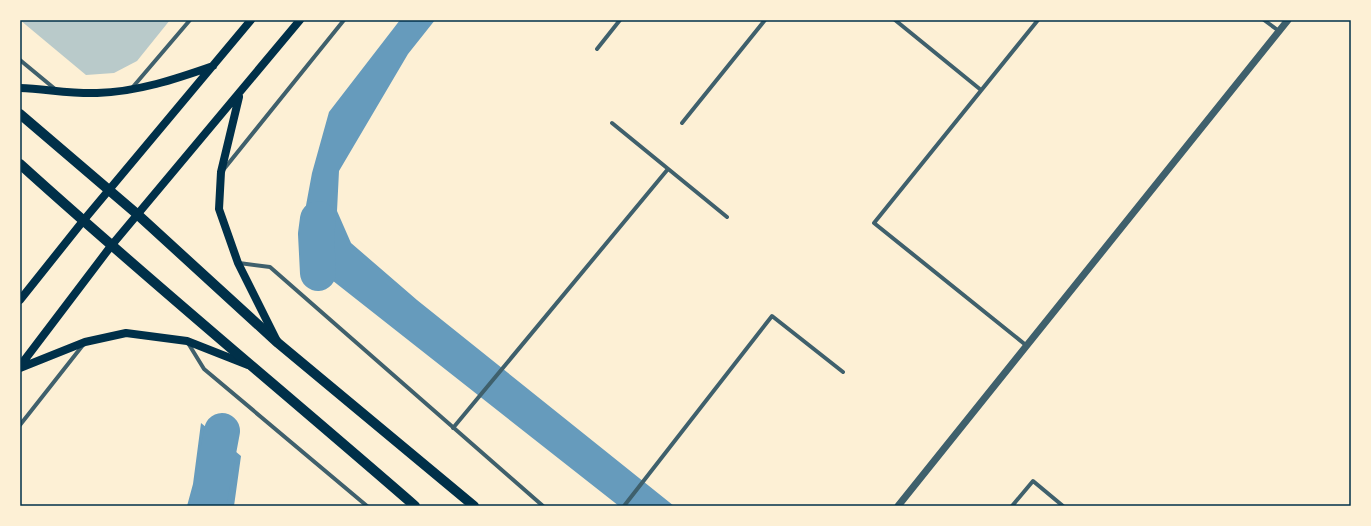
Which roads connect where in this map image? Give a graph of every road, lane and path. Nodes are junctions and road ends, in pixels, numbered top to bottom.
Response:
1 (190, 20) edge
2 (251, 20) edge
3 (300, 20) edge
4 (344, 20) edge
5 (620, 20) edge
6 (765, 20) edge
7 (895, 20) edge
8 (1038, 20) edge
9 (1264, 20) edge
10 (1288, 20) edge
11 (1278, 31) junction
12 (597, 49) dead end
13 (20, 60) edge
14 (214, 66) junction
15 (20, 88) edge
16 (132, 89) junction
17 (55, 90) junction
18 (981, 90) junction
19 (240, 94) junction
20 (20, 114) edge
21 (682, 122) dead end
22 (612, 123) dead end
23 (20, 164) edge
24 (668, 169) junction
25 (221, 172) junction
26 (108, 191) junction
27 (137, 214) junction
28 (727, 217) dead end
29 (83, 221) junction
30 (111, 246) junction
31 (238, 263) junction
32 (20, 300) edge
33 (187, 341) junction
34 (85, 342) junction
35 (278, 343) junction
36 (1027, 346) junction
37 (20, 367) edge
38 (256, 368) junction
39 (843, 372) dead end
40 (20, 425) edge
41 (453, 428) junction
42 (367, 506) edge
43 (415, 506) edge
44 (474, 506) edge
45 (543, 506) edge
46 (624, 506) edge
47 (898, 506) edge
48 (1012, 506) edge
49 (1063, 506) edge

1 - 16 street
2 - 14 main road
3 - 19 main road
4 - 25 street
5 - 12 street
6 - 21 street
7 - 18 street
8 - 18 street
9 - 11 street
10 - 11 street
11 - 36 street
13 - 17 street
14 - 16 main road
14 - 26 main road
15 - 17 main road
16 - 17 main road
18 - 36 street
19 - 25 main road
19 - 27 main road
20 - 26 main road
22 - 24 street
23 - 29 main road
24 - 28 street
24 - 41 street
25 - 31 main road
26 - 27 main road
26 - 29 main road
27 - 30 main road
27 - 35 main road
29 - 30 main road
29 - 32 main road
30 - 37 main road
30 - 38 main road
31 - 35 main road
31 - 41 street
33 - 34 main road
33 - 38 main road
33 - 42 street
34 - 37 main road
34 - 40 street
35 - 44 main road
36 - 47 street
38 - 43 main road
39 - 46 street
41 - 45 street
48 - 49 street

